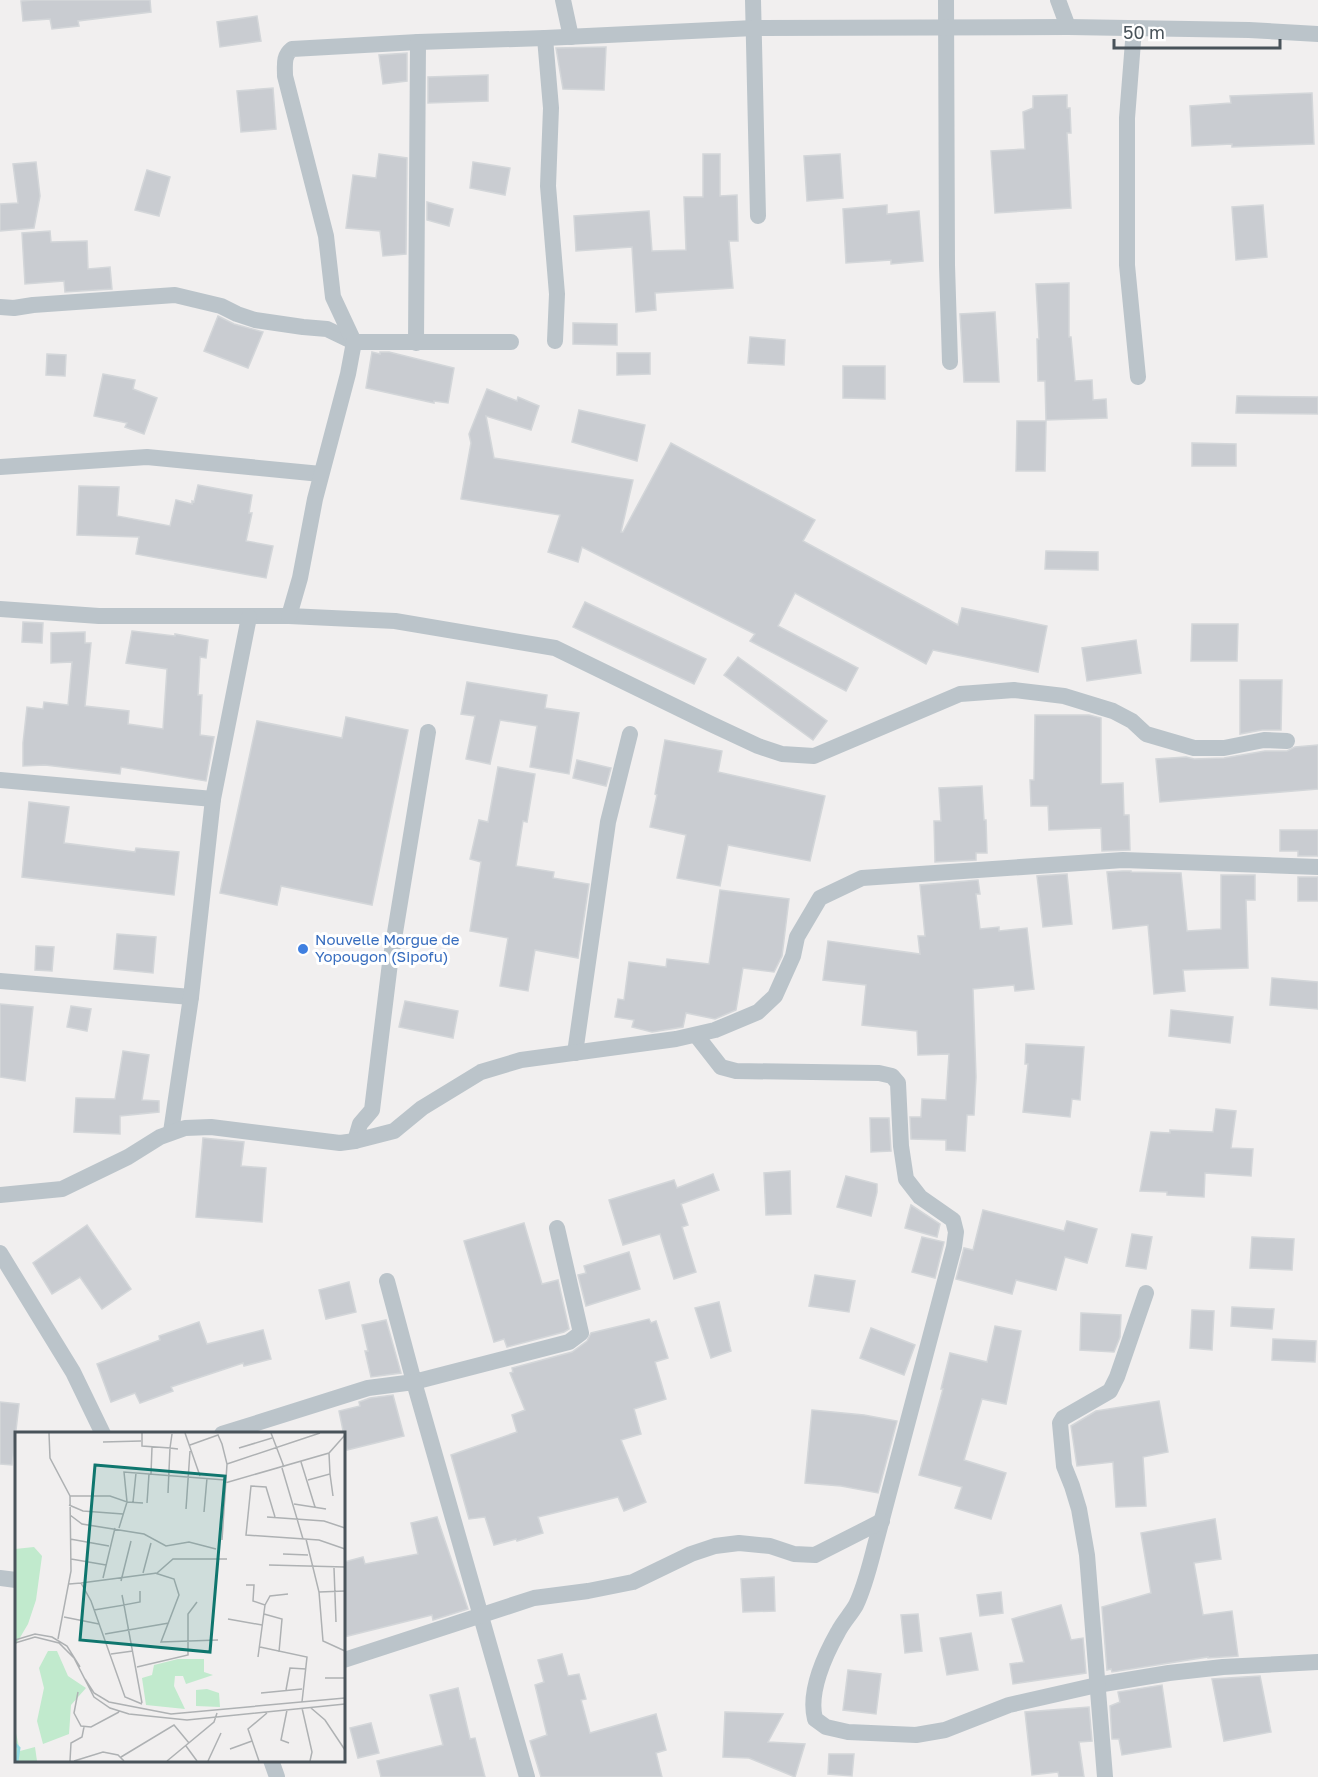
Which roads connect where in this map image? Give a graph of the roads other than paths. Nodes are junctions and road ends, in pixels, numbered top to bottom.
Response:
1 (563, 0) edge
2 (753, 0) edge
3 (946, 0) edge
4 (1058, 0) edge
5 (1068, 27) junction
6 (754, 28) junction
7 (946, 28) junction
8 (1134, 28) junction
9 (1318, 34) edge
10 (571, 37) junction
11 (545, 38) junction
12 (418, 42) junction
13 (758, 216) dead end
14 (0, 307) edge
15 (555, 340) dead end
16 (354, 342) junction
17 (511, 342) dead end
18 (416, 343) junction
19 (950, 362) dead end
20 (1138, 377) dead end
21 (0, 467) edge
22 (321, 474) junction
23 (0, 609) edge
24 (249, 616) junction
25 (289, 616) junction
26 (428, 732) dead end
27 (630, 734) dead end
28 (1287, 741) dead end
29 (0, 780) edge
30 (213, 799) junction
31 (1318, 867) edge
32 (0, 981) edge
33 (191, 997) junction
34 (696, 1035) junction
35 (575, 1053) junction
36 (171, 1132) junction
37 (355, 1141) junction
38 (0, 1195) edge
39 (557, 1228) dead end
40 (0, 1254) edge
41 (387, 1281) dead end
42 (1146, 1293) dead end
43 (414, 1382) junction
44 (102, 1432) edge
45 (228, 1432) edge
46 (882, 1521) junction
47 (0, 1578) edge
48 (15, 1580) edge
49 (480, 1615) junction
50 (345, 1660) edge
51 (1318, 1662) edge
52 (1097, 1685) junction
53 (271, 1762) edge
54 (277, 1777) edge
55 (527, 1777) edge
56 (1105, 1777) edge

1 - 10 street
2 - 6 street
3 - 7 street
4 - 5 street
5 - 7 street
5 - 8 street
6 - 7 street
6 - 10 street
6 - 13 street
7 - 19 street
8 - 9 street
8 - 20 street
10 - 11 street
11 - 12 street
11 - 15 street
12 - 16 street
12 - 18 street
14 - 16 street
16 - 18 street
16 - 22 street
17 - 18 street
21 - 22 street
22 - 25 street
23 - 24 street
24 - 25 street
24 - 30 street
25 - 28 street
26 - 37 street
27 - 35 street
29 - 30 street
30 - 33 street
31 - 34 street
32 - 33 street
33 - 36 street
34 - 35 street
34 - 46 street
35 - 37 street
36 - 37 street
36 - 38 street
39 - 43 street
40 - 44 street
41 - 43 street
42 - 52 street
43 - 45 street
43 - 49 street
46 - 49 street
46 - 52 street
47 - 48 street
49 - 50 street
49 - 55 street
51 - 52 street
52 - 56 street
53 - 54 street

